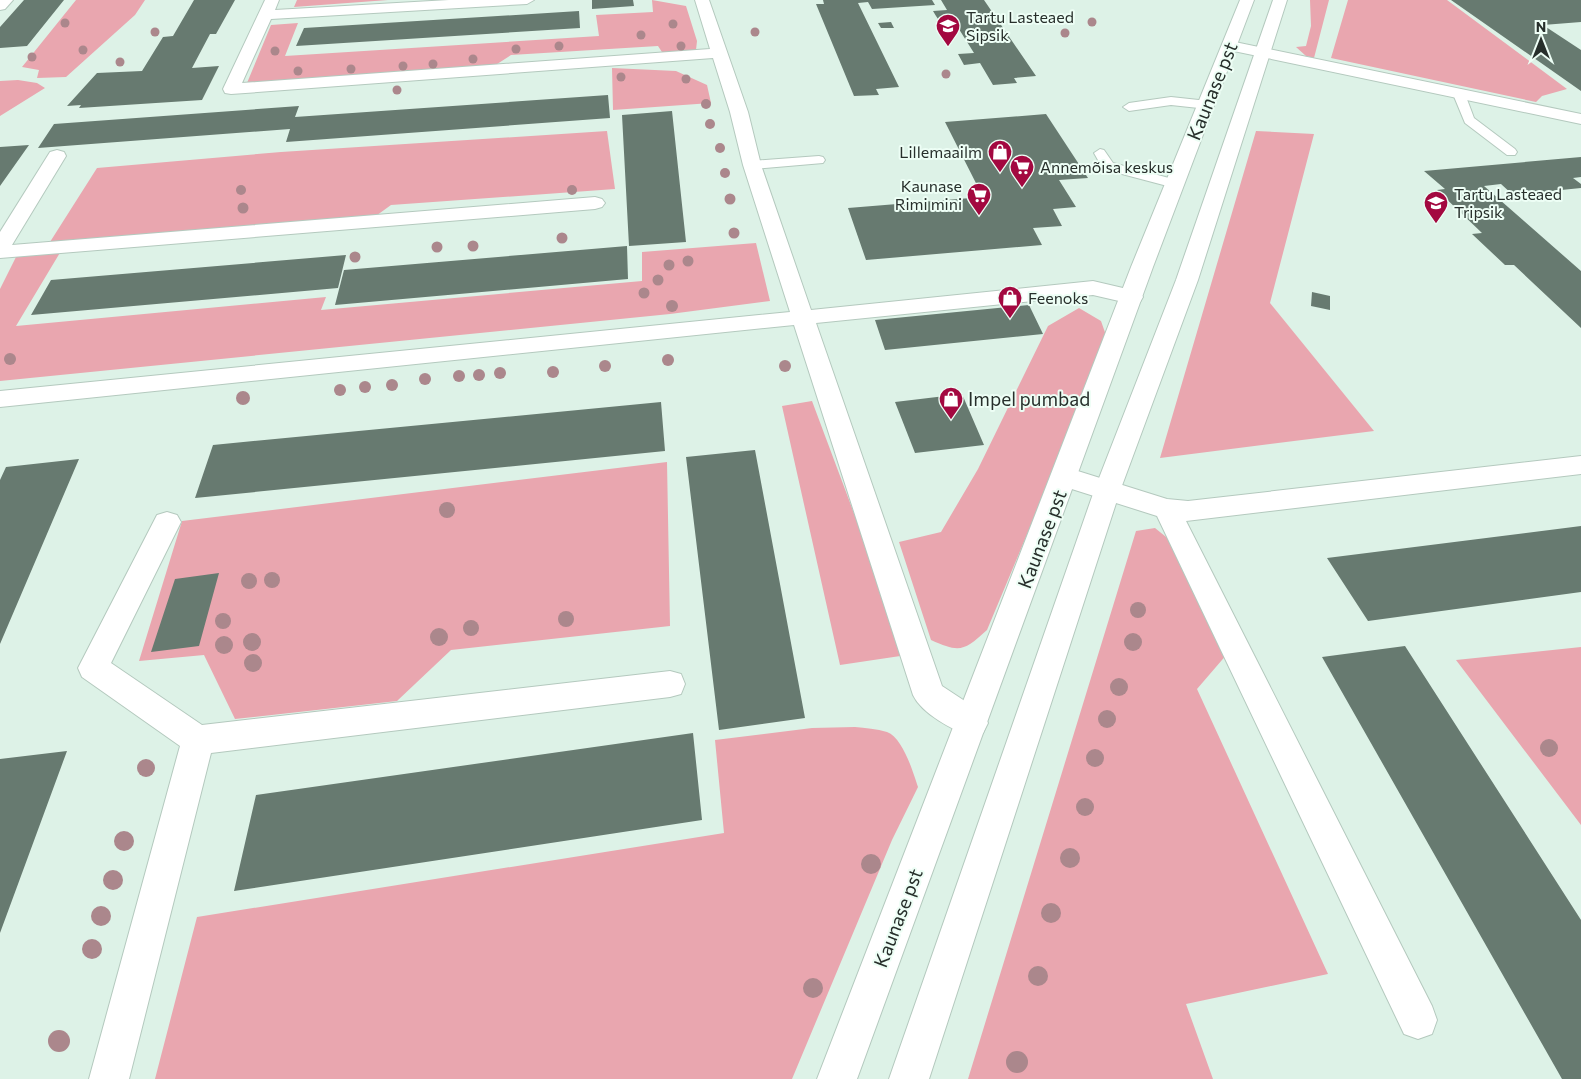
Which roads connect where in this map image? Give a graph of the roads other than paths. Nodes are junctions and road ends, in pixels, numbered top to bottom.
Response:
1 (6, 0) edge
2 (272, 0) edge
3 (527, 0) edge
4 (702, 0) edge
5 (1247, 0) edge
6 (1280, 0) edge
7 (0, 6) edge
8 (265, 15) junction
9 (1230, 46) junction
10 (720, 53) junction
11 (1263, 53) junction
12 (1459, 94) junction
13 (1208, 105) junction
14 (1129, 107) dead end
15 (1581, 119) edge
16 (1511, 152) dead end
17 (1100, 153) dead end
18 (57, 156) dead end
19 (819, 160) dead end
20 (752, 165) junction
21 (1175, 184) junction
22 (595, 203) dead end
23 (0, 248) edge
24 (0, 252) edge
25 (1132, 297) junction
26 (803, 317) junction
27 (0, 399) edge
28 (1581, 465) edge
29 (1065, 477) junction
30 (1107, 491) junction
31 (1167, 509) junction
32 (167, 522) dead end
33 (670, 684) dead end
34 (972, 723) junction
35 (198, 740) junction
36 (1418, 1020) dead end
37 (109, 1079) edge
38 (837, 1079) edge
39 (909, 1079) edge

1 - 7 street
2 - 8 street
3 - 8 street
4 - 10 street
5 - 9 street, Kaunase pst
6 - 11 street, Kaunase pst
8 - 10 street
9 - 11 street
9 - 13 street, Kaunase pst
10 - 20 street
11 - 12 street
11 - 30 street, Kaunase pst
12 - 15 street
12 - 16 lane
13 - 14 lane
13 - 21 street, Kaunase pst
17 - 21 lane
18 - 23 street
19 - 20 lane
20 - 26 street
21 - 25 street, Kaunase pst
22 - 24 street
25 - 26 street
25 - 29 street, Kaunase pst
26 - 27 street
26 - 34 street
28 - 31 street
29 - 30 street
29 - 34 street, Kaunase pst
30 - 31 street
30 - 39 street, Kaunase pst
31 - 36 street
32 - 35 street
33 - 35 street
34 - 38 street, Kaunase pst
35 - 37 street

